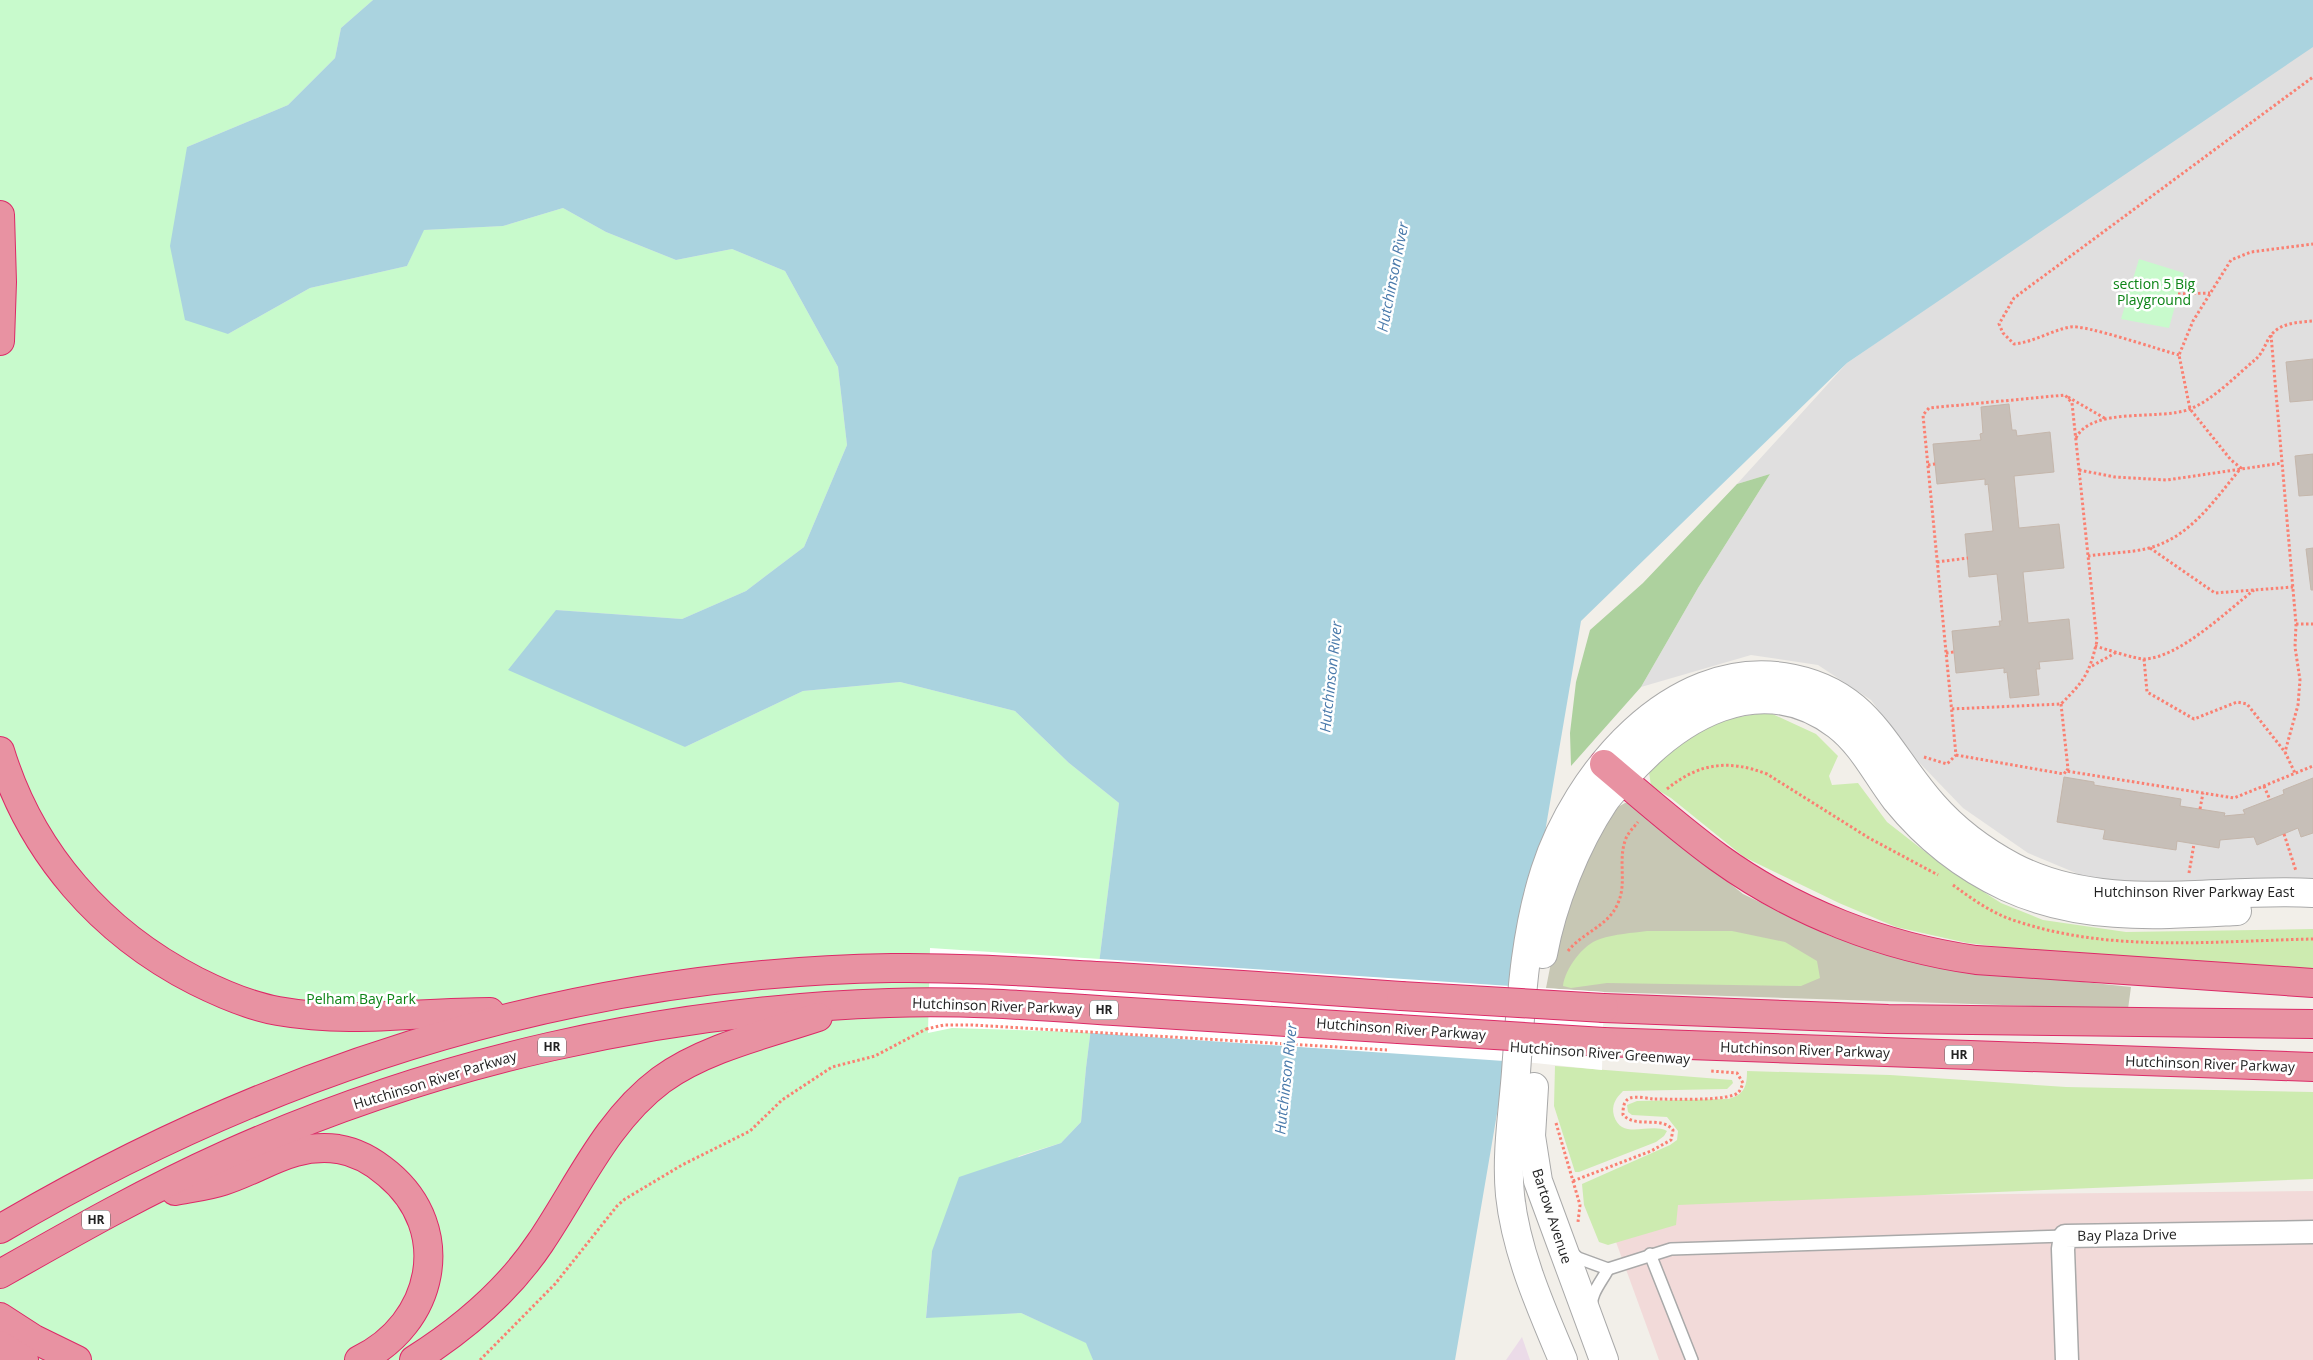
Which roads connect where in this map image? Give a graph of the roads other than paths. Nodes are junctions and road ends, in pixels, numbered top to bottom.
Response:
1 (0, 215) edge
2 (0, 341) edge
3 (0, 751) edge
4 (1614, 772) junction
5 (2310, 897) edge
6 (2313, 983) edge
7 (856, 1004) junction
8 (531, 1011) junction
9 (2313, 1024) edge
10 (1528, 1035) junction
11 (2313, 1067) edge
12 (1531, 1136) junction
13 (137, 1199) junction
14 (0, 1229) edge
15 (2313, 1232) edge
16 (2065, 1236) junction
17 (1650, 1254) junction
18 (1608, 1269) junction
19 (0, 1274) edge
20 (0, 1317) edge
21 (0, 1345) edge
22 (24, 1360) edge
23 (77, 1360) edge
24 (359, 1360) edge
25 (414, 1360) edge
26 (1563, 1360) edge
27 (1604, 1360) edge
28 (1611, 1360) edge
29 (1692, 1360) edge
30 (2067, 1360) edge

1 - 2 highway
3 - 8 highway
4 - 5 street, Hutchinson River Parkway East
4 - 5 street, Hutchinson River Parkway East
4 - 6 highway
4 - 10 street, Hutchinson River Parkway East
7 - 11 highway, Hutchinson River Parkway / HR, bridge
7 - 13 highway, Hutchinson River Parkway / HR
7 - 25 highway
8 - 9 highway, bridge
8 - 14 highway
10 - 12 street, Bartow Avenue
10 - 26 street, Bartow Avenue
12 - 18 lane
12 - 27 street, Bartow Avenue
13 - 19 highway, Hutchinson River Parkway / HR
13 - 24 highway
15 - 16 street, Bay Plaza Drive
16 - 17 lane
16 - 30 street, Bay Plaza Drive
17 - 18 lane
17 - 29 lane
18 - 28 lane
20 - 23 highway
21 - 22 highway

